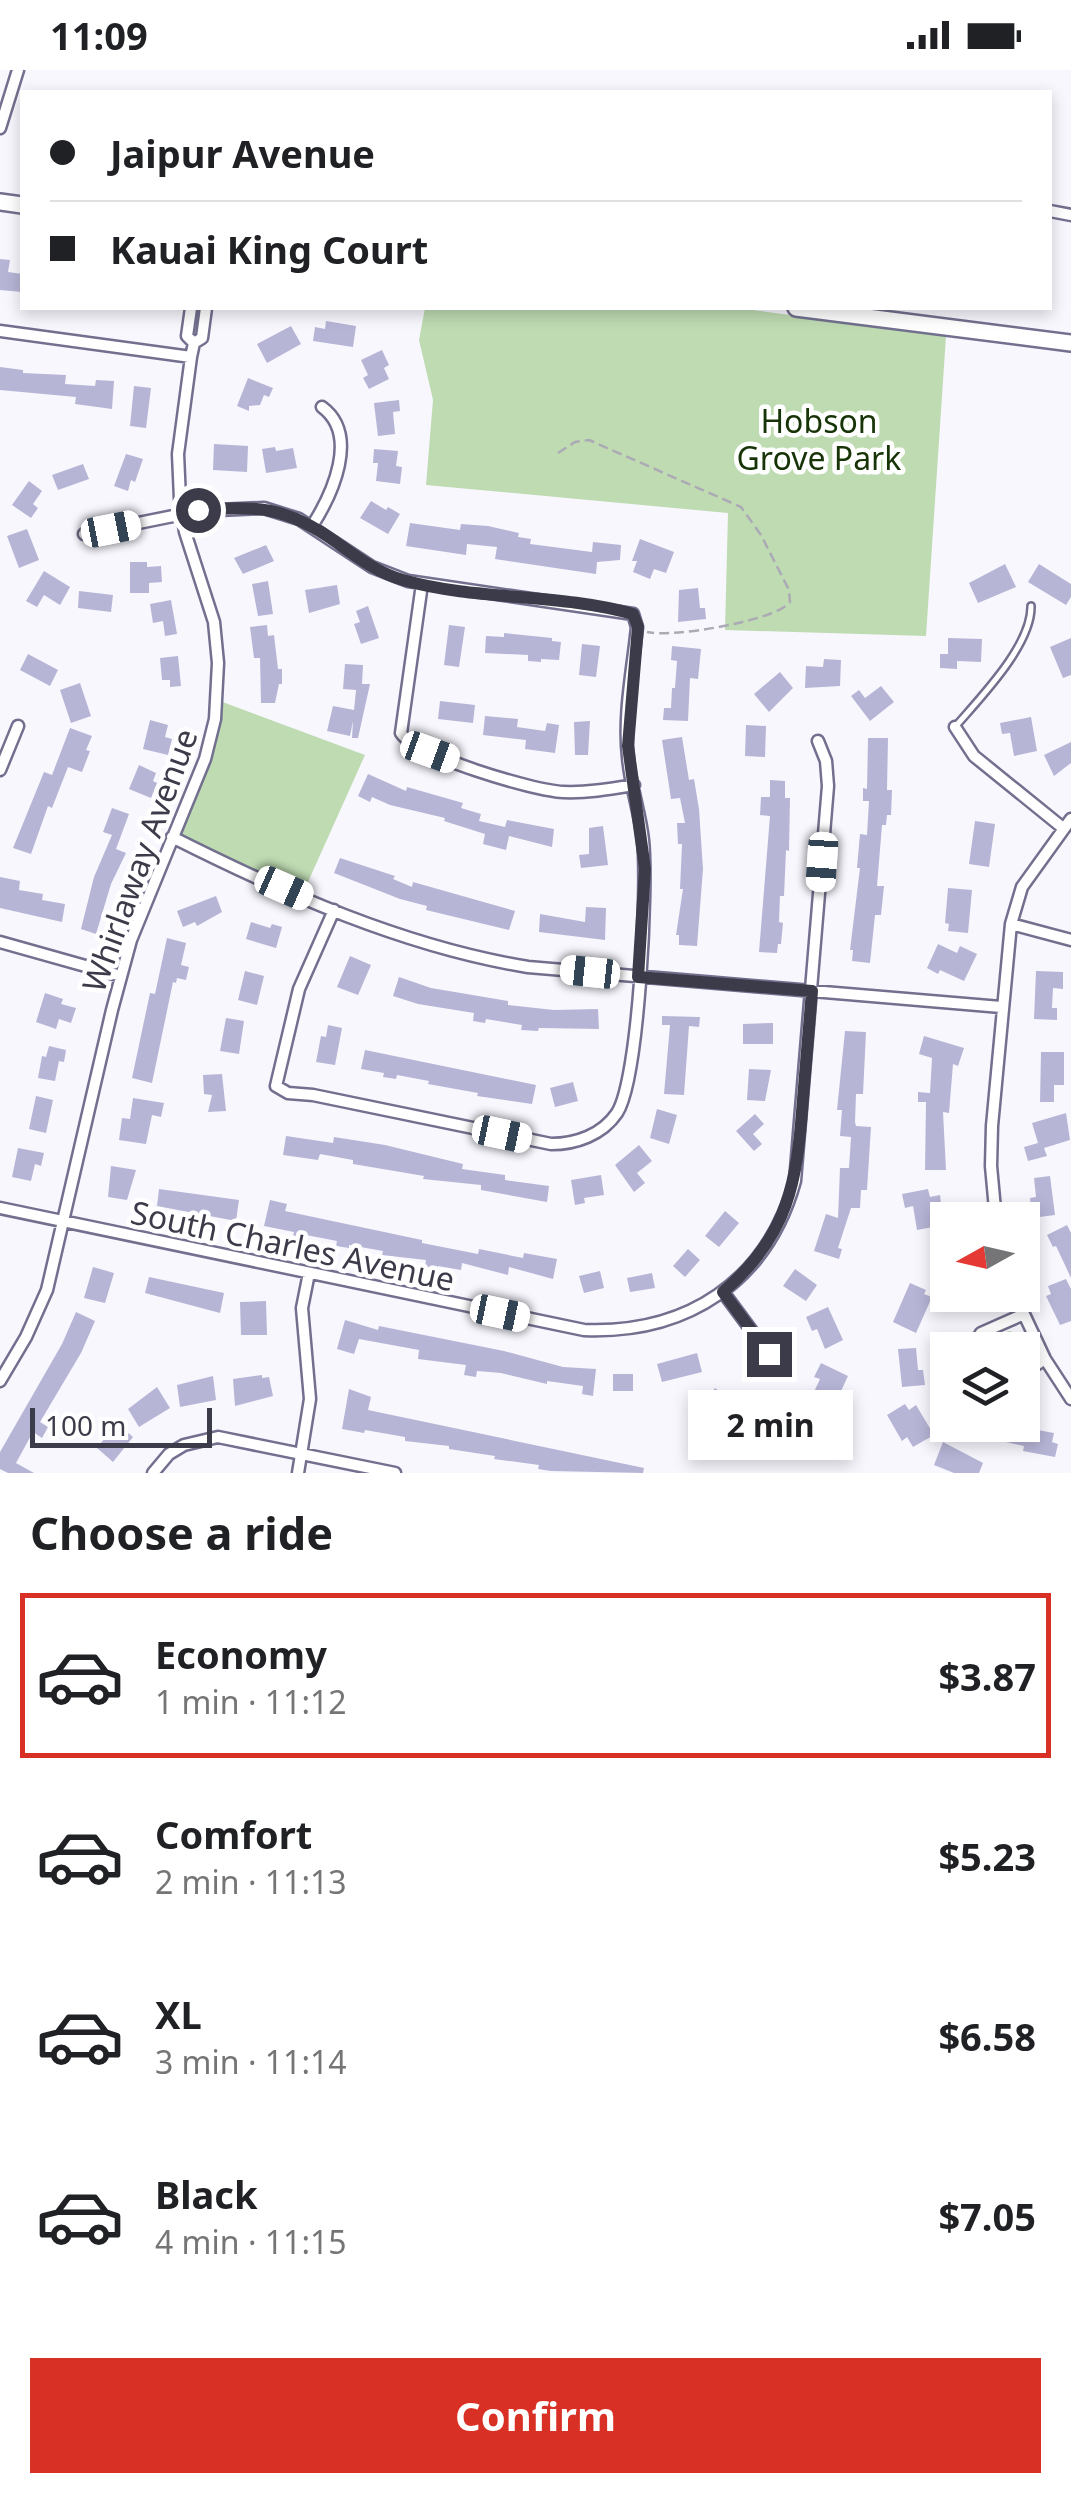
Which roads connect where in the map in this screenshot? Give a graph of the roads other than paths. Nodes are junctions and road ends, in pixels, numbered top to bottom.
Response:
1 (18, 70) edge
2 (0, 128) edge
3 (191, 310) edge
4 (206, 310) edge
5 (812, 310) edge
6 (0, 331) edge
7 (194, 343) junction
8 (1071, 343) edge
9 (191, 357) junction
10 (322, 407) dead end
11 (182, 515) junction
12 (312, 526) junction
13 (84, 534) dead end
14 (422, 584) junction
15 (1031, 606) dead end
16 (18, 726) dead end
17 (954, 727) joint
18 (818, 741) dead end
19 (0, 770) edge
20 (634, 785) junction
21 (1071, 819) edge
22 (1063, 828) junction
23 (172, 837) junction
24 (334, 910) junction
25 (1010, 924) junction
26 (1071, 940) edge
27 (0, 942) edge
28 (121, 976) junction
29 (638, 977) junction
30 (812, 991) junction
31 (1001, 1006) junction
32 (994, 1202) edge
33 (0, 1208) edge
34 (63, 1223) junction
35 (308, 1273) junction
36 (723, 1292) junction
37 (1021, 1312) edge
38 (1022, 1315) junction
39 (982, 1332) edge
40 (769, 1354) dead end
41 (1045, 1360) junction
42 (1040, 1363) edge
43 (0, 1381) edge
44 (1071, 1399) edge
45 (302, 1454) junction
46 (153, 1473) edge
47 (298, 1473) edge
48 (395, 1473) edge

1 - 2 street
3 - 7 street, Whirlaway Avenue
4 - 7 street, Whirlaway Avenue
5 - 8 street
6 - 9 street
7 - 9 street, Whirlaway Avenue
9 - 11 street, Whirlaway Avenue
10 - 12 street
11 - 12 street
11 - 13 street
11 - 23 street, Whirlaway Avenue
12 - 14 street
14 - 20 street
14 - 20 street
15 - 17 lane
16 - 19 street
17 - 22 street
18 - 30 street, South Charles Avenue
20 - 29 street
21 - 22 street
22 - 25 street
23 - 24 street
23 - 28 street, Whirlaway Avenue
24 - 29 street
24 - 29 street
25 - 26 street
25 - 31 street
27 - 28 street
28 - 34 street, Whirlaway Avenue
29 - 30 street
30 - 31 street
30 - 36 street, South Charles Avenue
31 - 32 street
33 - 34 street, South Charles Avenue
34 - 35 street, South Charles Avenue
34 - 43 street, Whirlaway Avenue
35 - 36 street, South Charles Avenue
35 - 45 street
36 - 40 street
37 - 38 street
38 - 39 street
38 - 41 street
41 - 42 street
41 - 44 street
45 - 46 street
45 - 47 street
45 - 48 street

